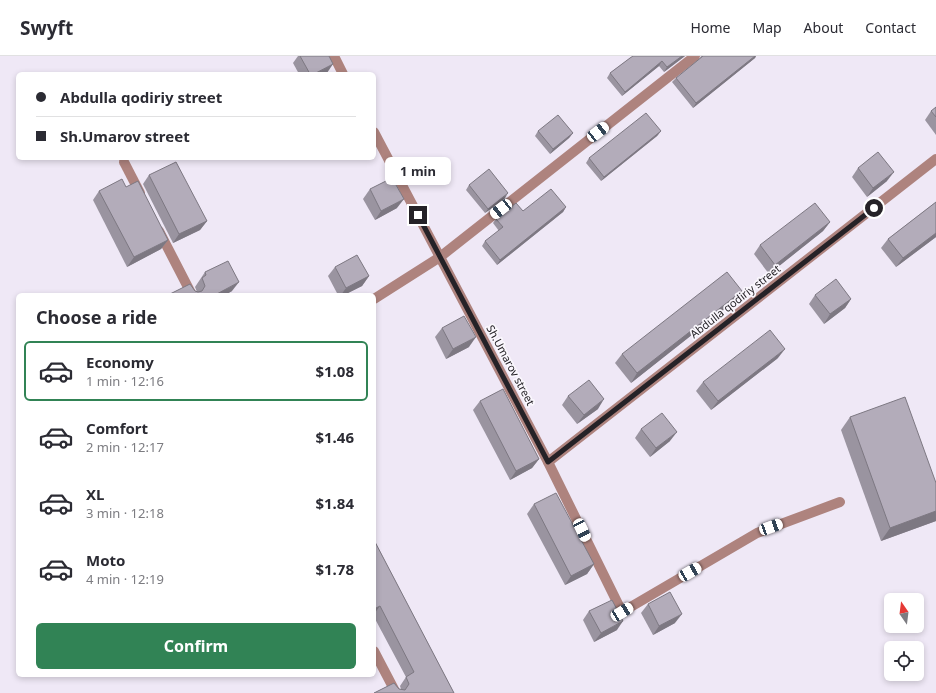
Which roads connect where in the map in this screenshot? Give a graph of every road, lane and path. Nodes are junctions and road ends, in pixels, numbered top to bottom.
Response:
1 (334, 56) edge
2 (695, 56) edge
3 (342, 72) edge
4 (376, 136) edge
5 (936, 159) edge
6 (124, 162) dead end
7 (145, 204) edge
8 (156, 225) edge
9 (440, 257) junction
10 (191, 293) edge
11 (376, 297) edge
12 (548, 462) junction
13 (840, 502) dead end
14 (376, 655) edge
15 (396, 693) edge

1 - 3 street
2 - 9 street
4 - 9 street, Sh.Umarov street
5 - 12 street, Abdulla qodiriy street
6 - 7 street
8 - 10 street
9 - 11 street
9 - 12 street, Sh.Umarov street
12 - 13 street, Sh.Umarov street
14 - 15 street

